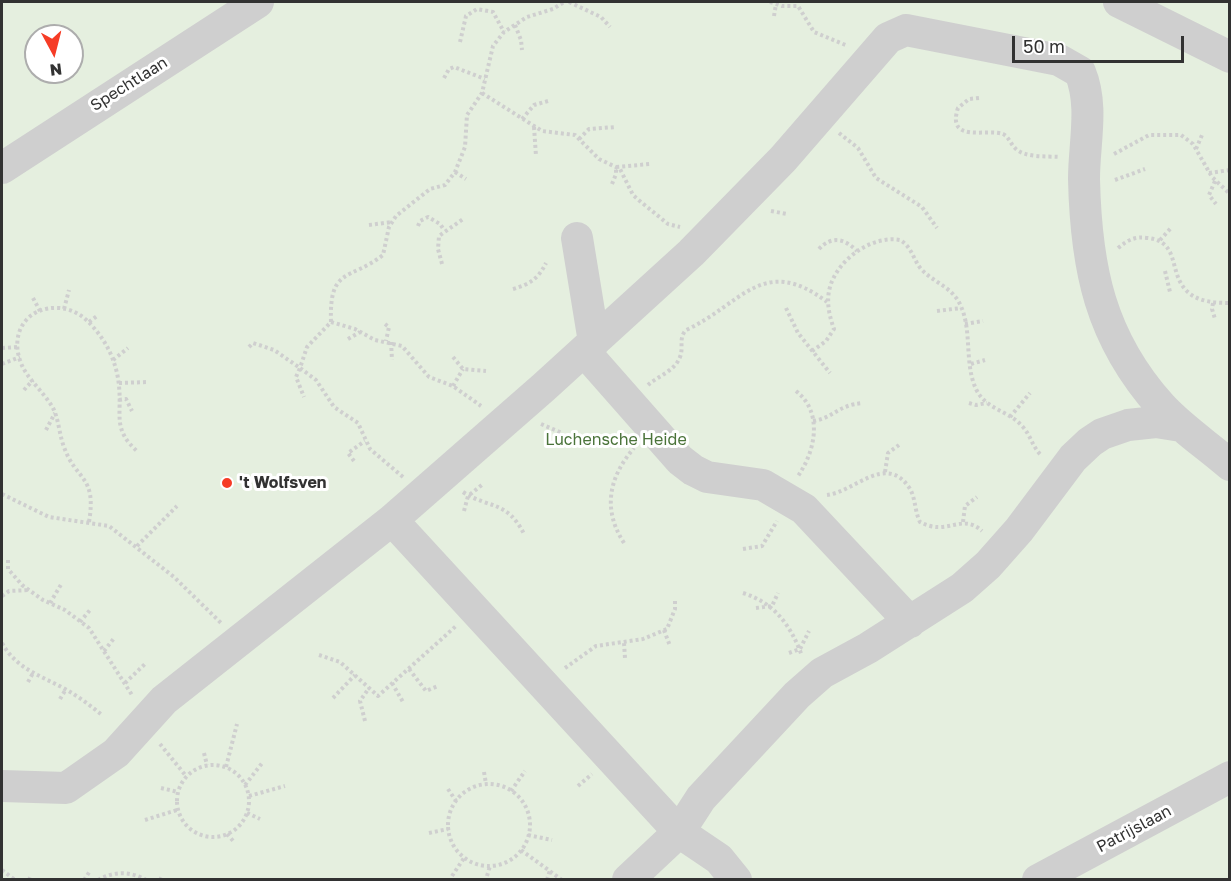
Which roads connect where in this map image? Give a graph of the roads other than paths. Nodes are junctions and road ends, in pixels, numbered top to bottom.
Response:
1 (258, 2) edge
2 (1136, 5) edge
3 (1230, 57) edge
4 (2, 168) edge
5 (577, 238) dead end
6 (589, 346) junction
7 (1182, 426) junction
8 (1230, 465) edge
9 (392, 520) junction
10 (910, 622) junction
11 (1230, 777) edge
12 (2, 786) edge
13 (679, 832) junction
14 (628, 879) edge
15 (736, 879) edge
16 (1038, 879) edge

1 - 4 street, Spechtlaan
2 - 3 street
5 - 6 street
6 - 7 street
6 - 9 street
6 - 10 street
7 - 8 street
7 - 10 street
9 - 12 street
9 - 13 street
10 - 13 street
11 - 16 street, Patrijslaan
13 - 14 street
13 - 15 street

